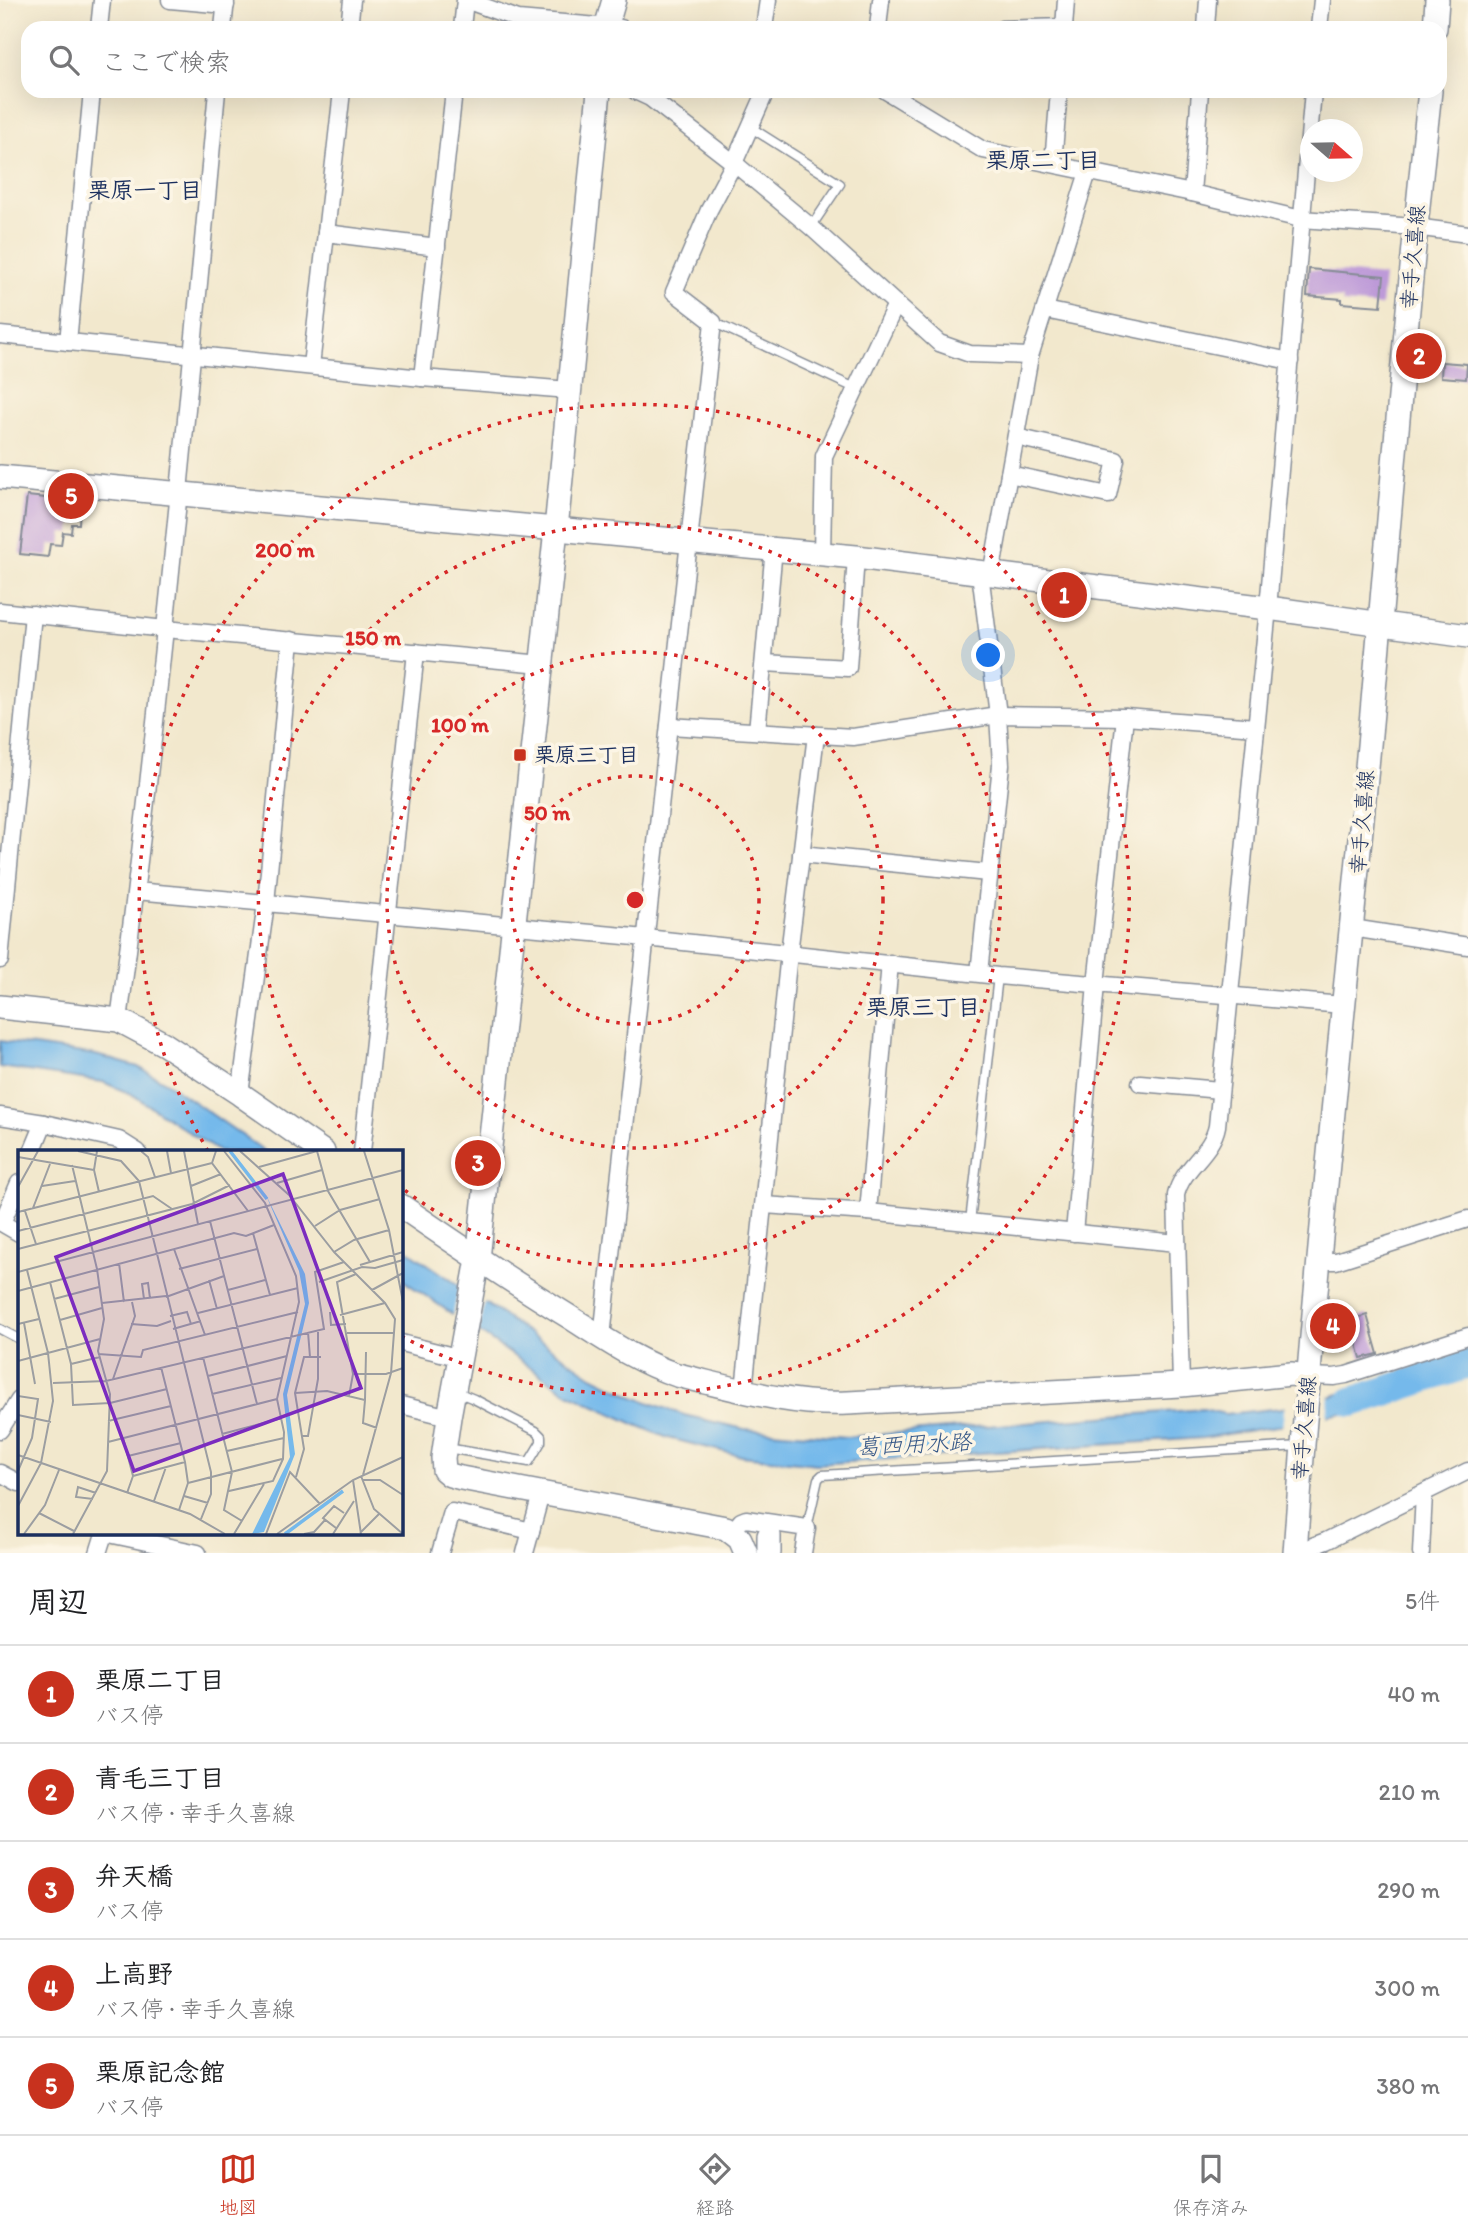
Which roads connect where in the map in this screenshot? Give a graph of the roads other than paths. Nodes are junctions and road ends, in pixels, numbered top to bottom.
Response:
1 (102, 0) edge
2 (170, 0) edge
3 (352, 0) edge
4 (466, 0) edge
5 (614, 0) edge
6 (768, 0) edge
7 (881, 0) edge
8 (1066, 0) edge
9 (1208, 0) edge
10 (1322, 0) edge
11 (1437, 0) edge
12 (226, 3) edge
13 (100, 21) edge
14 (224, 21) edge
15 (350, 21) edge
16 (463, 21) edge
17 (539, 21) edge
18 (612, 21) edge
19 (765, 21) edge
20 (879, 21) edge
21 (1064, 21) edge
22 (1206, 21) edge
23 (1320, 21) edge
24 (1436, 21) edge
25 (91, 98) edge
26 (216, 98) edge
27 (341, 98) edge
28 (453, 98) edge
29 (598, 98) edge
30 (650, 98) edge
31 (763, 98) edge
32 (898, 98) edge
33 (1058, 98) edge
34 (1199, 98) edge
35 (1312, 98) edge
36 (1429, 98) edge
37 (750, 127) junction
38 (734, 163) junction
39 (1053, 163) junction
40 (1088, 172) junction
41 (1192, 193) junction
42 (1301, 219) junction
43 (811, 227) junction
44 (1415, 227) junction
45 (326, 233) junction
46 (1468, 234) edge
47 (437, 247) junction
48 (896, 304) junction
49 (1045, 310) junction
50 (713, 322) junction
51 (0, 335) edge
52 (68, 342) junction
53 (192, 354) junction
54 (1030, 356) junction
55 (1290, 361) junction
56 (311, 366) junction
57 (422, 378) junction
58 (857, 389) junction
59 (569, 390) junction
60 (1016, 437) junction
61 (1009, 474) junction
62 (0, 477) edge
63 (179, 494) junction
64 (556, 529) junction
65 (688, 540) junction
66 (774, 548) junction
67 (822, 554) junction
68 (856, 557) junction
69 (986, 574) junction
70 (1268, 608) junction
71 (0, 611) edge
72 (33, 614) junction
73 (1380, 623) junction
74 (165, 629) junction
75 (1468, 636) edge
76 (291, 640) junction
77 (416, 652) junction
78 (765, 663) junction
79 (542, 664) junction
80 (998, 715) junction
81 (1125, 718) junction
82 (668, 726) junction
83 (1256, 727) junction
84 (757, 731) junction
85 (816, 735) junction
86 (801, 854) junction
87 (988, 873) junction
88 (136, 891) junction
89 (266, 903) junction
90 (389, 915) junction
91 (512, 926) junction
92 (1352, 928) junction
93 (646, 938) junction
94 (1468, 946) edge
95 (789, 953) junction
96 (0, 960) edge
97 (890, 963) junction
98 (979, 973) junction
99 (998, 976) junction
100 (1096, 985) junction
101 (1230, 996) junction
102 (1343, 1005) junction
103 (0, 1007) edge
104 (119, 1020) junction
105 (1140, 1083) dead end
106 (1220, 1090) junction
107 (240, 1094) junction
108 (0, 1116) edge
109 (44, 1123) junction
110 (117, 1146) edge
111 (33, 1150) edge
112 (320, 1150) edge
113 (362, 1150) edge
114 (18, 1185) edge
115 (764, 1205) junction
116 (402, 1207) edge
117 (868, 1212) junction
118 (1468, 1219) edge
119 (970, 1222) junction
120 (1, 1223) edge
121 (18, 1232) edge
122 (1074, 1233) junction
123 (1177, 1243) junction
124 (478, 1259) junction
125 (1318, 1261) junction
126 (0, 1328) edge
127 (1468, 1336) edge
128 (602, 1337) junction
129 (18, 1338) edge
130 (402, 1343) edge
131 (463, 1347) junction
132 (1308, 1384) junction
133 (1181, 1385) junction
134 (744, 1390) junction
135 (454, 1391) junction
136 (18, 1402) edge
137 (402, 1405) edge
138 (449, 1417) junction
139 (0, 1430) edge
140 (1303, 1440) junction
141 (444, 1447) junction
142 (1468, 1471) edge
143 (0, 1473) edge
144 (18, 1482) edge
145 (541, 1494) junction
146 (1424, 1494) junction
147 (807, 1528) junction
148 (531, 1531) junction
149 (733, 1531) junction
150 (107, 1535) edge
151 (120, 1535) edge
152 (98, 1553) edge
153 (198, 1553) edge
154 (440, 1553) edge
155 (525, 1553) edge
156 (746, 1553) edge
157 (803, 1553) edge
158 (1295, 1553) edge
159 (1421, 1553) edge

1 - 13 street
2 - 12 street
3 - 15 street
4 - 16 street
4 - 17 street
5 - 18 street
6 - 19 street
7 - 20 street
8 - 21 street
9 - 22 street
10 - 23 street
11 - 24 street
12 - 14 street
25 - 52 street
26 - 53 street
27 - 45 street
28 - 47 street
29 - 59 street
30 - 38 street
31 - 37 street
32 - 39 street
33 - 39 street
34 - 41 street
35 - 42 street
36 - 44 street, 幸手久喜線
37 - 38 street
37 - 43 lane
38 - 43 street
38 - 50 street
39 - 40 street
40 - 41 street
40 - 49 street
41 - 42 street
42 - 44 street
42 - 55 street
43 - 48 street
44 - 46 street
44 - 73 street, 幸手久喜線
45 - 47 street
45 - 56 street
47 - 57 street
48 - 54 street
48 - 58 street
49 - 54 street
49 - 55 street
50 - 58 lane
50 - 65 street
51 - 52 street
52 - 53 street
53 - 56 street
53 - 63 street
54 - 60 street
55 - 70 street
56 - 57 street
57 - 59 street
58 - 67 street
59 - 64 street
60 - 61 street
60 - 61 street
61 - 69 street
62 - 63 street
63 - 64 street
63 - 74 street
64 - 65 street
64 - 79 street
65 - 66 street
65 - 82 street
66 - 67 street
66 - 78 street
67 - 68 street
68 - 69 street
68 - 78 street
69 - 70 street
69 - 80 street
70 - 73 street
70 - 83 street
71 - 72 street
72 - 74 street
72 - 96 street
73 - 75 street
73 - 92 street, 幸手久喜線
74 - 76 street
74 - 88 street
76 - 77 street
76 - 89 street
77 - 79 street
77 - 90 street
78 - 84 street
79 - 91 street
80 - 81 street
80 - 85 street
80 - 87 street
81 - 83 street
81 - 100 street
82 - 84 street
82 - 93 street
83 - 101 street
84 - 85 street
85 - 86 street
86 - 87 street
86 - 95 street
87 - 98 street
88 - 89 street
88 - 104 street
89 - 90 street
89 - 107 street
90 - 91 street
90 - 113 street
91 - 93 street
91 - 124 street
92 - 94 street
92 - 102 street, 幸手久喜線
93 - 95 street
93 - 128 street
95 - 97 street
95 - 115 street
97 - 98 street
97 - 117 street
98 - 99 street
99 - 100 street
99 - 119 lane
100 - 101 street
100 - 122 street
101 - 102 street
101 - 106 street
102 - 125 street, 幸手久喜線
103 - 104 street
104 - 107 street
105 - 106 street
106 - 123 street
107 - 112 street
108 - 109 street
109 - 110 street
109 - 111 street
114 - 120 street
115 - 117 street
115 - 134 street
116 - 124 street
117 - 119 street
118 - 125 street
119 - 122 street
120 - 121 street
122 - 123 street
123 - 133 street
124 - 128 street
124 - 131 street
125 - 132 street, 幸手久喜線
126 - 129 lane
127 - 132 street
128 - 134 street
130 - 131 street
131 - 135 street
132 - 133 street
132 - 140 street, 幸手久喜線
133 - 134 street
135 - 138 street
135 - 141 lane
136 - 139 street
137 - 138 street
138 - 141 street
140 - 147 lane
140 - 158 street, 幸手久喜線
141 - 145 street
142 - 146 street
143 - 144 street
145 - 148 street
145 - 149 street
146 - 158 street
146 - 159 street
147 - 149 street
147 - 157 street
148 - 154 street
148 - 155 street
149 - 156 street
150 - 152 street
151 - 153 street

